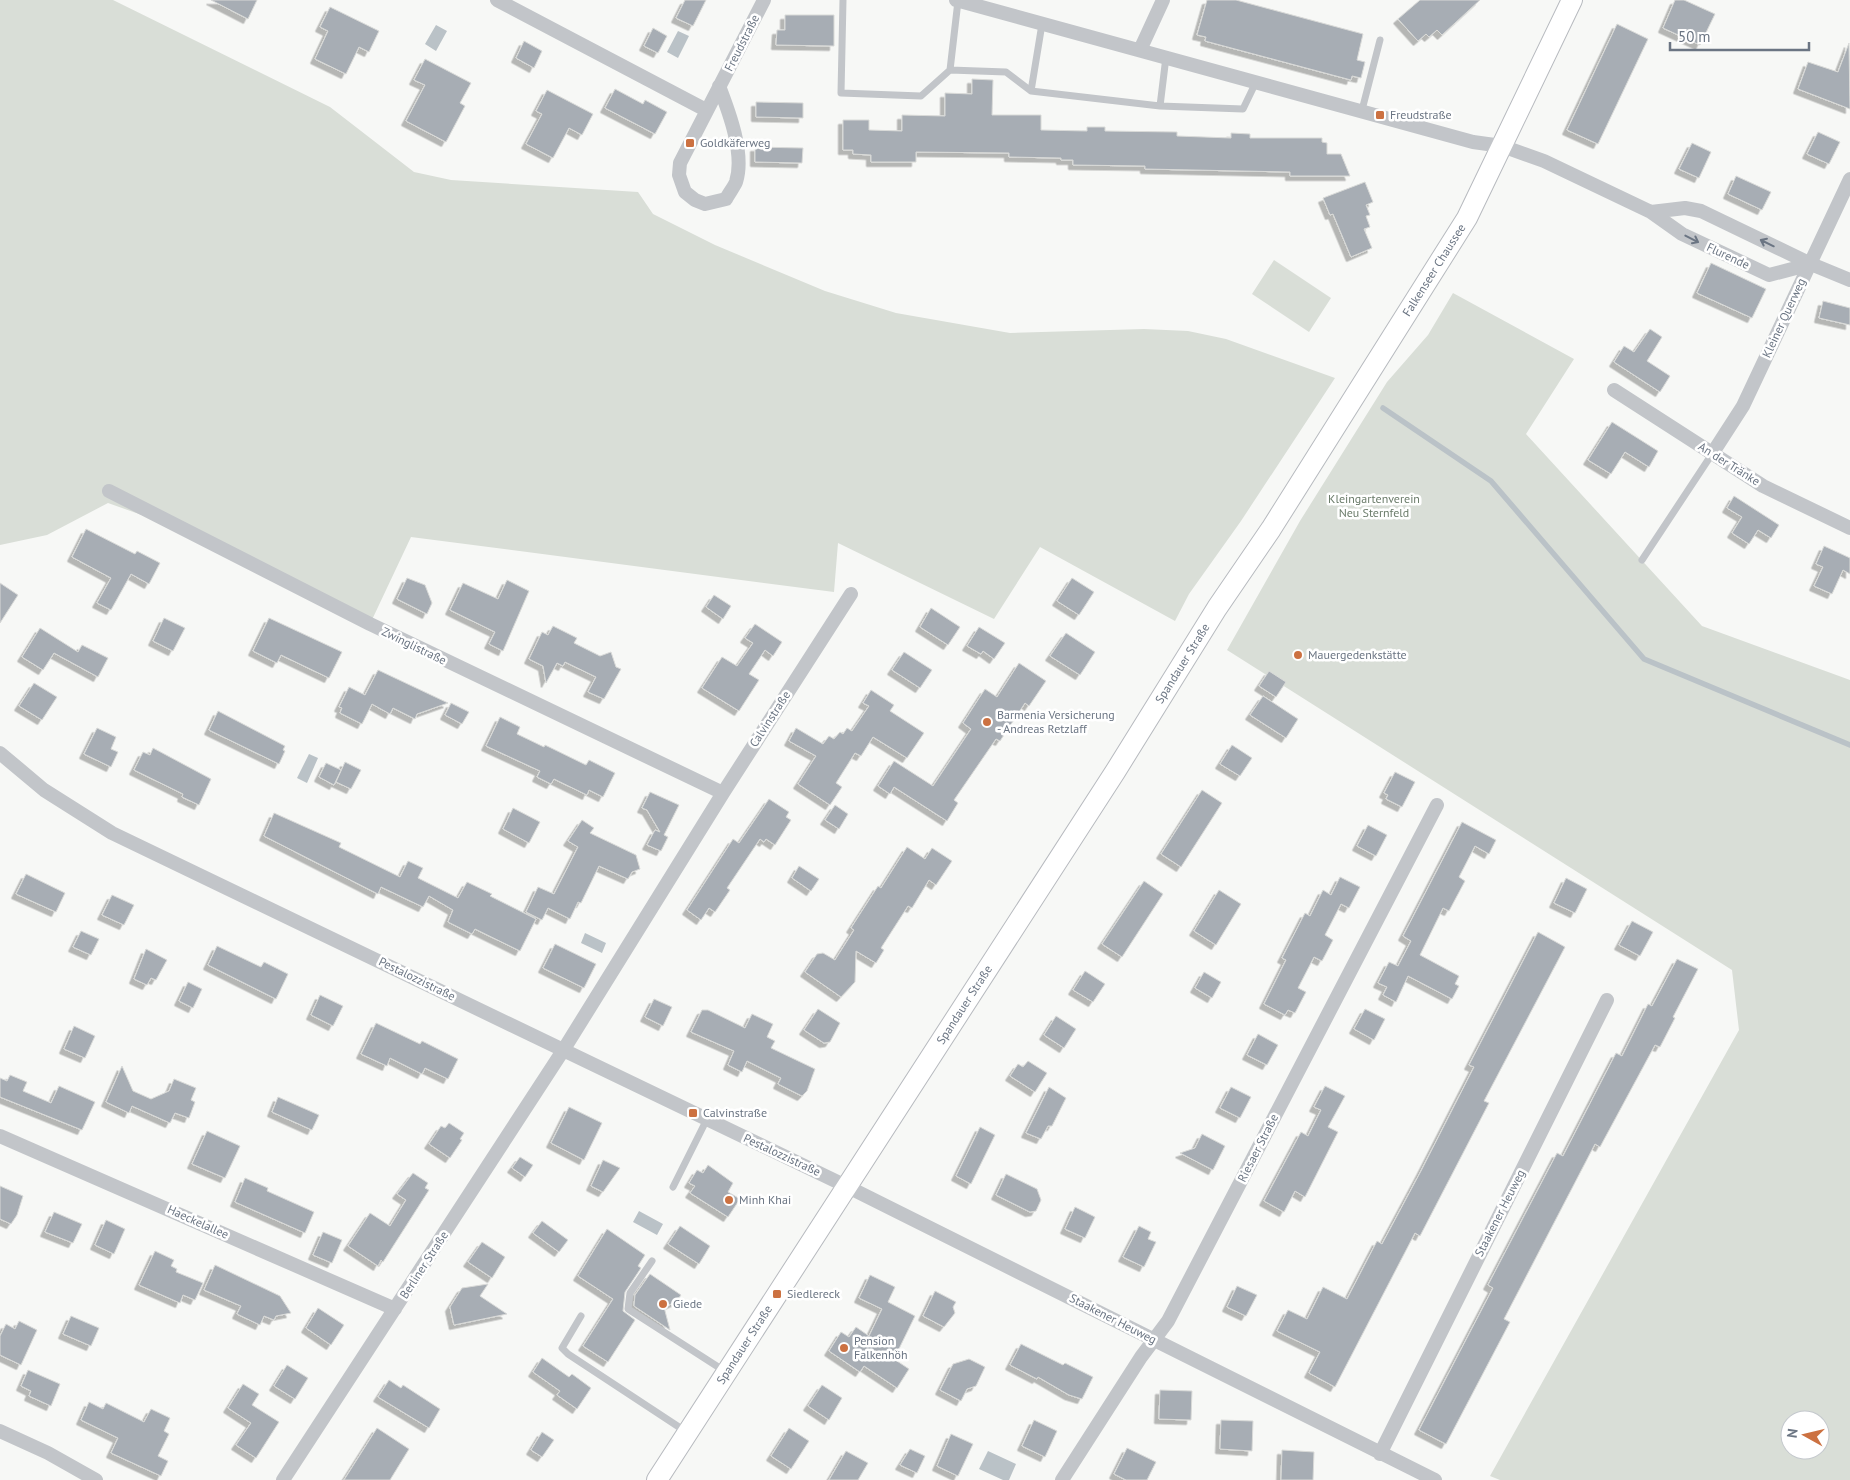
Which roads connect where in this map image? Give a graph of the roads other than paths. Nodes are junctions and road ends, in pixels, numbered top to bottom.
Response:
1 (497, 0) edge
2 (764, 0) edge
3 (843, 0) edge
4 (957, 0) edge
5 (1163, 0) edge
6 (1572, 0) edge
7 (1042, 24) junction
8 (1380, 40) dead end
9 (1140, 50) junction
10 (1166, 57) junction
11 (950, 70) junction
12 (1256, 82) junction
13 (719, 86) junction
14 (1031, 91) junction
15 (1160, 106) junction
16 (706, 110) junction
17 (1362, 110) junction
18 (1502, 146) junction
19 (1850, 179) edge
20 (1651, 212) junction
21 (1811, 264) junction
22 (1850, 280) edge
23 (1614, 390) dead end
24 (1712, 454) junction
25 (109, 491) dead end
26 (1850, 528) edge
27 (1271, 529) joint
28 (1642, 560) dead end
29 (851, 594) dead end
30 (0, 753) edge
31 (723, 793) junction
32 (1436, 805) dead end
33 (1607, 1000) dead end
34 (564, 1049) junction
35 (707, 1119) junction
36 (0, 1136) edge
37 (846, 1186) junction
38 (673, 1187) dead end
39 (652, 1261) dead end
40 (395, 1309) junction
41 (581, 1316) dead end
42 (1154, 1340) junction
43 (726, 1373) junction
44 (0, 1431) edge
45 (688, 1433) junction
46 (1380, 1454) junction
47 (96, 1480) edge
48 (283, 1480) edge
49 (657, 1480) edge
50 (1062, 1480) edge
51 (1435, 1480) edge

1 - 16 street
2 - 13 street, Freudstraße
3 - 11 lane
4 - 7 street
4 - 11 lane
5 - 9 street
6 - 18 main road, Falkenseer Chaussee
7 - 9 street
7 - 14 lane
8 - 17 lane
9 - 10 street
10 - 12 street
10 - 15 lane
11 - 14 lane
12 - 15 lane
12 - 17 street
13 - 16 street, Freudstraße
13 - 16 street, Freudstraße
14 - 15 lane
17 - 18 street
18 - 20 street, Flurende
18 - 27 main road, Falkenseer Chaussee
19 - 21 street, Kleiner Querweg
21 -> 20 street
20 -> 21 street, Flurende
21 - 22 street
21 - 24 street, Kleiner Querweg
23 - 24 street, An der Tränke
24 - 26 street, An der Tränke
24 - 28 lane
25 - 31 street, Zwinglistraße
27 - 37 main road, Spandauer Straße
29 - 31 street, Calvinstraße
30 - 34 street, Pestalozzistraße
31 - 34 street, Calvinstraße
32 - 42 street, Riesaer Straße
33 - 46 street, Staakener Heuweg
34 - 35 street, Pestalozzistraße
34 - 40 street, Berliner Straße
35 - 37 street, Pestalozzistraße
35 - 38 lane
36 - 40 street, Haeckelallee
37 - 42 street, Staakener Heuweg
37 - 43 main road, Spandauer Straße
39 - 43 lane
40 - 48 street, Berliner Straße
41 - 45 lane
42 - 46 street, Staakener Heuweg
42 - 50 street, Riesaer Straße
43 - 45 main road, Spandauer Straße
44 - 47 street
45 - 49 main road, Spandauer Straße
46 - 51 street, Staakener Heuweg

